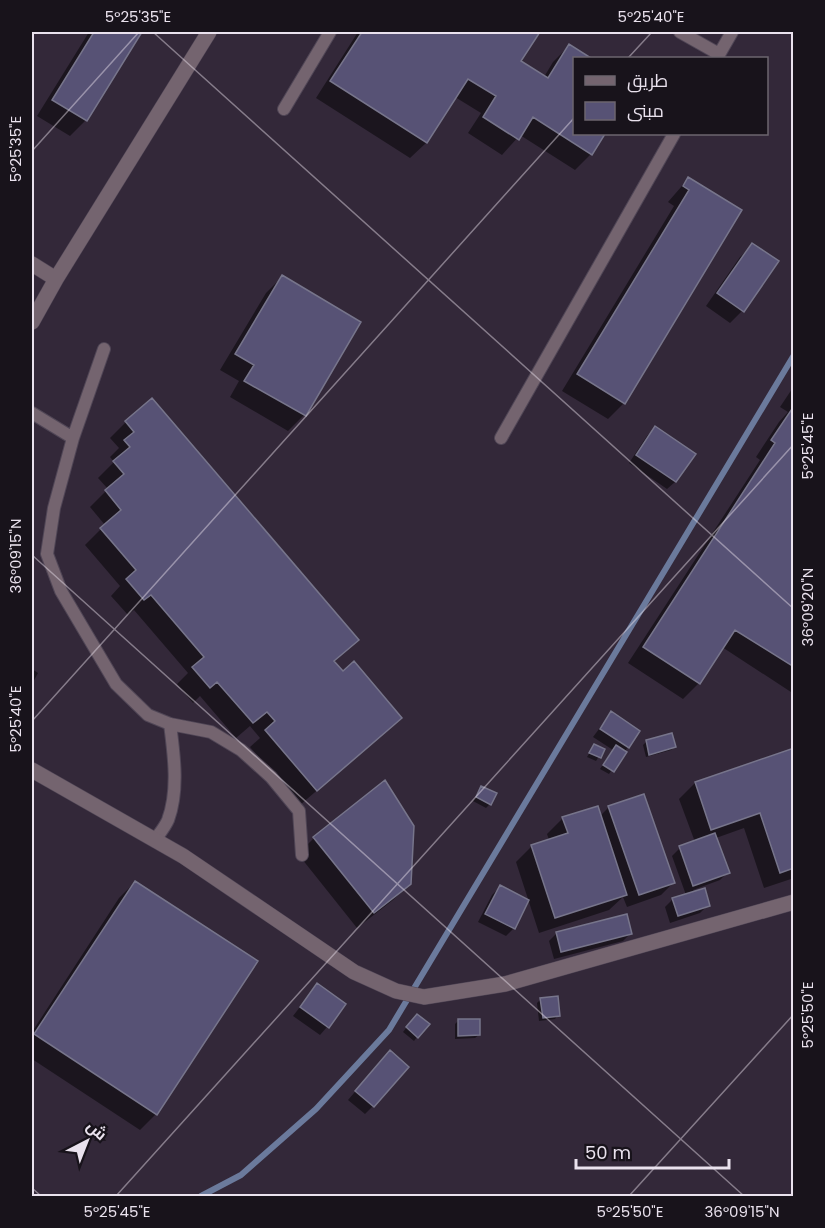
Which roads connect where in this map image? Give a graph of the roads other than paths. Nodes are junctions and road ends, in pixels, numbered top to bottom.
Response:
1 (209, 32) edge
2 (330, 32) edge
3 (680, 32) edge
4 (732, 32) edge
5 (718, 56) edge
6 (284, 109) dead end
7 (673, 135) edge
8 (32, 264) edge
9 (56, 279) junction
10 (32, 322) edge
11 (104, 349) dead end
12 (32, 413) edge
13 (73, 438) junction
14 (501, 438) dead end
15 (170, 724) junction
16 (32, 770) edge
17 (155, 840) junction
18 (302, 855) dead end
19 (794, 902) edge

1 - 9 street
2 - 6 lane
3 - 5 lane
4 - 5 lane
7 - 14 lane
8 - 9 street
9 - 10 street
11 - 13 lane
12 - 13 lane
13 - 15 lane
15 - 17 lane
15 - 18 lane
16 - 17 street
17 - 19 street

